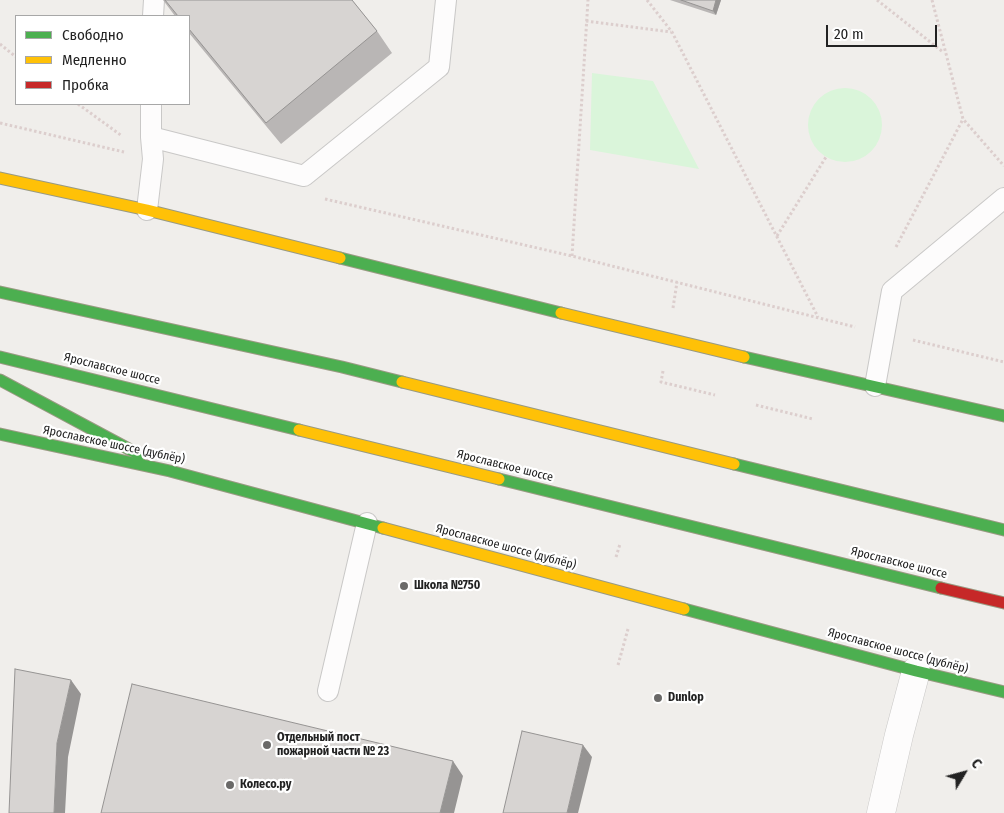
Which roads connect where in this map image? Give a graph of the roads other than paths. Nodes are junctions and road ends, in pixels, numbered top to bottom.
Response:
1 (154, 0) edge
2 (446, 0) edge
3 (153, 15) edge
4 (151, 105) edge
5 (151, 137) junction
6 (0, 178) edge
7 (1004, 198) edge
8 (147, 210) junction
9 (0, 292) edge
10 (0, 357) edge
11 (0, 380) edge
12 (875, 386) junction
13 (1004, 416) edge
14 (0, 434) edge
15 (170, 471) junction
16 (367, 523) junction
17 (1004, 530) edge
18 (1004, 603) edge
19 (916, 670) junction
20 (328, 691) dead end
21 (1004, 692) edge
22 (882, 813) edge

1 - 3 lane
2 - 5 lane
4 - 5 lane
5 - 8 lane
6 - 8 street
7 - 12 lane
8 - 12 street
9 - 17 street
10 - 18 street, Ярославское шоссе
11 - 15 street
12 - 13 street
14 - 15 street, Ярославское шоссе (дублёр)
15 - 16 street, Ярославское шоссе (дублёр)
16 - 19 street, Ярославское шоссе (дублёр)
16 - 20 lane
19 - 21 street, Ярославское шоссе (дублёр)
19 - 22 street

